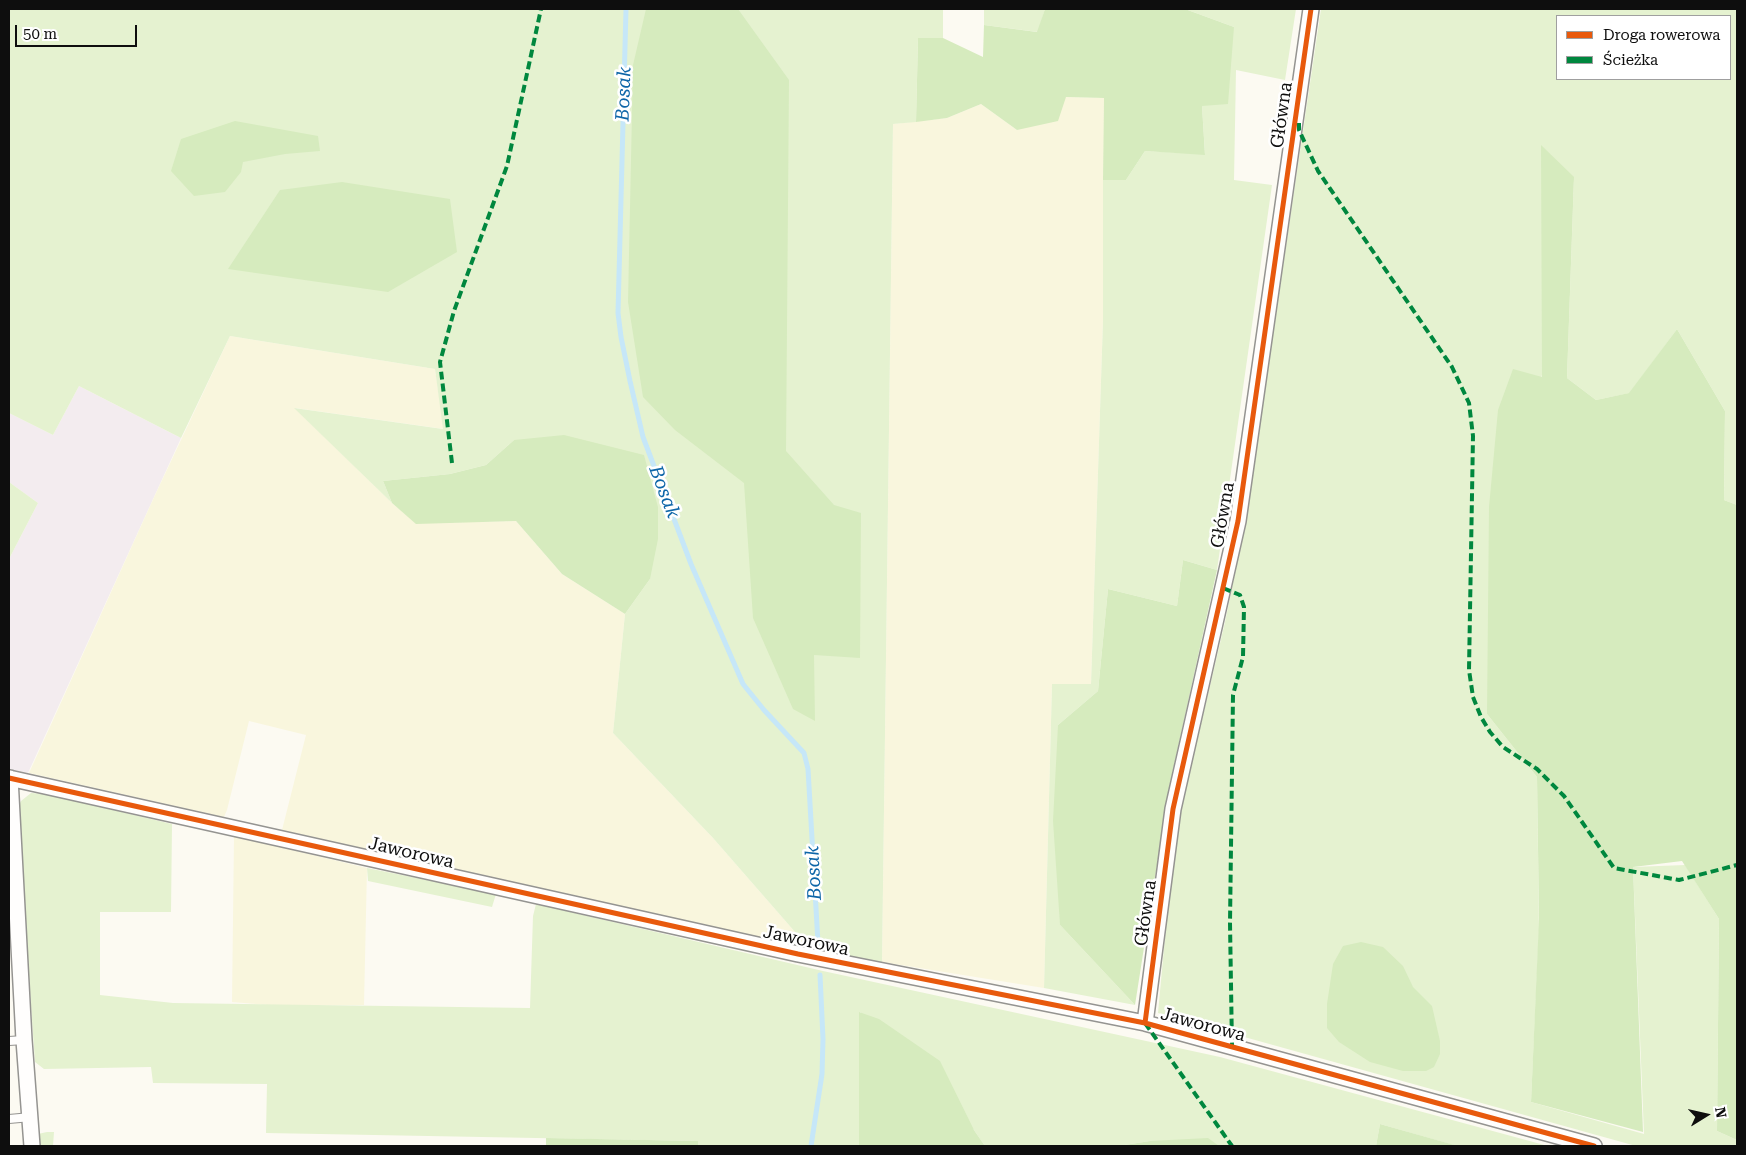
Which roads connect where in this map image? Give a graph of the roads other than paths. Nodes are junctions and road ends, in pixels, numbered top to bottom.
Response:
1 (1310, 9) edge
2 (9, 778) edge
3 (12, 880) edge
4 (1145, 1023) junction
5 (16, 1040) edge
6 (31, 1117) junction
7 (9, 1119) edge
8 (32, 1146) edge
9 (1594, 1146) edge

1 - 4 street, Główna
2 - 3 street
2 - 4 street, Jaworowa
3 - 5 street
4 - 9 street, Jaworowa
5 - 6 street
6 - 7 lane
6 - 8 street

